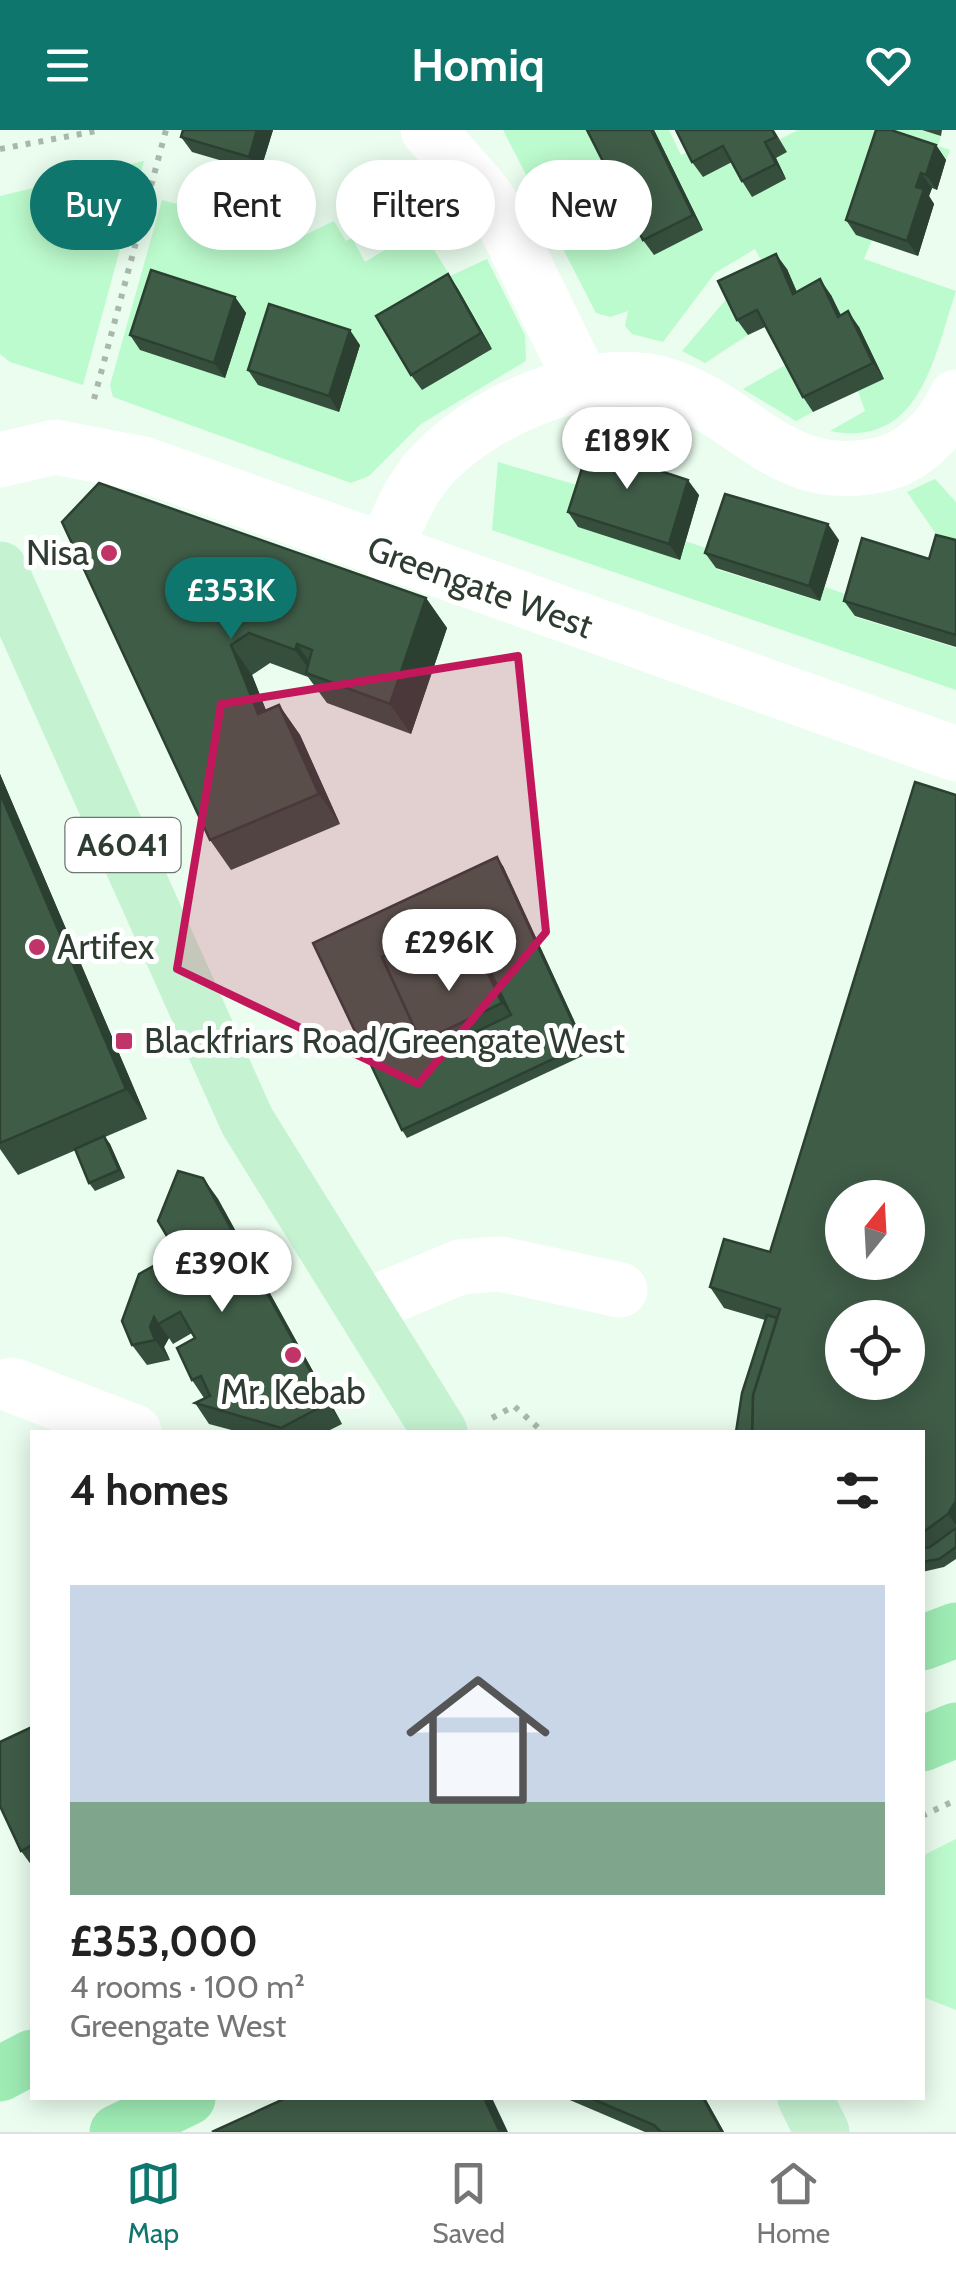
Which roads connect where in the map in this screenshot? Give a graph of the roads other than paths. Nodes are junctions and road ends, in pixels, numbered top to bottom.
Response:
1 (428, 130) edge
2 (582, 382) junction
3 (956, 397) edge
4 (0, 460) edge
5 (386, 554) junction
6 (0, 569) edge
7 (956, 754) edge
8 (620, 1290) dead end
9 (365, 1308) junction
10 (12, 1385) dead end
11 (426, 1427) edge
12 (129, 1430) edge
13 (956, 1630) edge
14 (925, 1642) edge
15 (956, 1730) edge
16 (925, 1743) edge
17 (30, 2058) edge
18 (0, 2074) edge
19 (184, 2100) edge
20 (805, 2100) edge
21 (118, 2132) edge
22 (822, 2132) edge

1 - 2 street
2 - 3 street
2 - 5 street
4 - 5 street, Greengate West
5 - 7 street, Greengate West
6 - 9 main road, A6041
8 - 9 street
9 - 11 main road, A6041
10 - 12 street
13 - 14 highway
15 - 16 highway
17 - 18 highway
19 - 21 highway
20 - 22 main road

